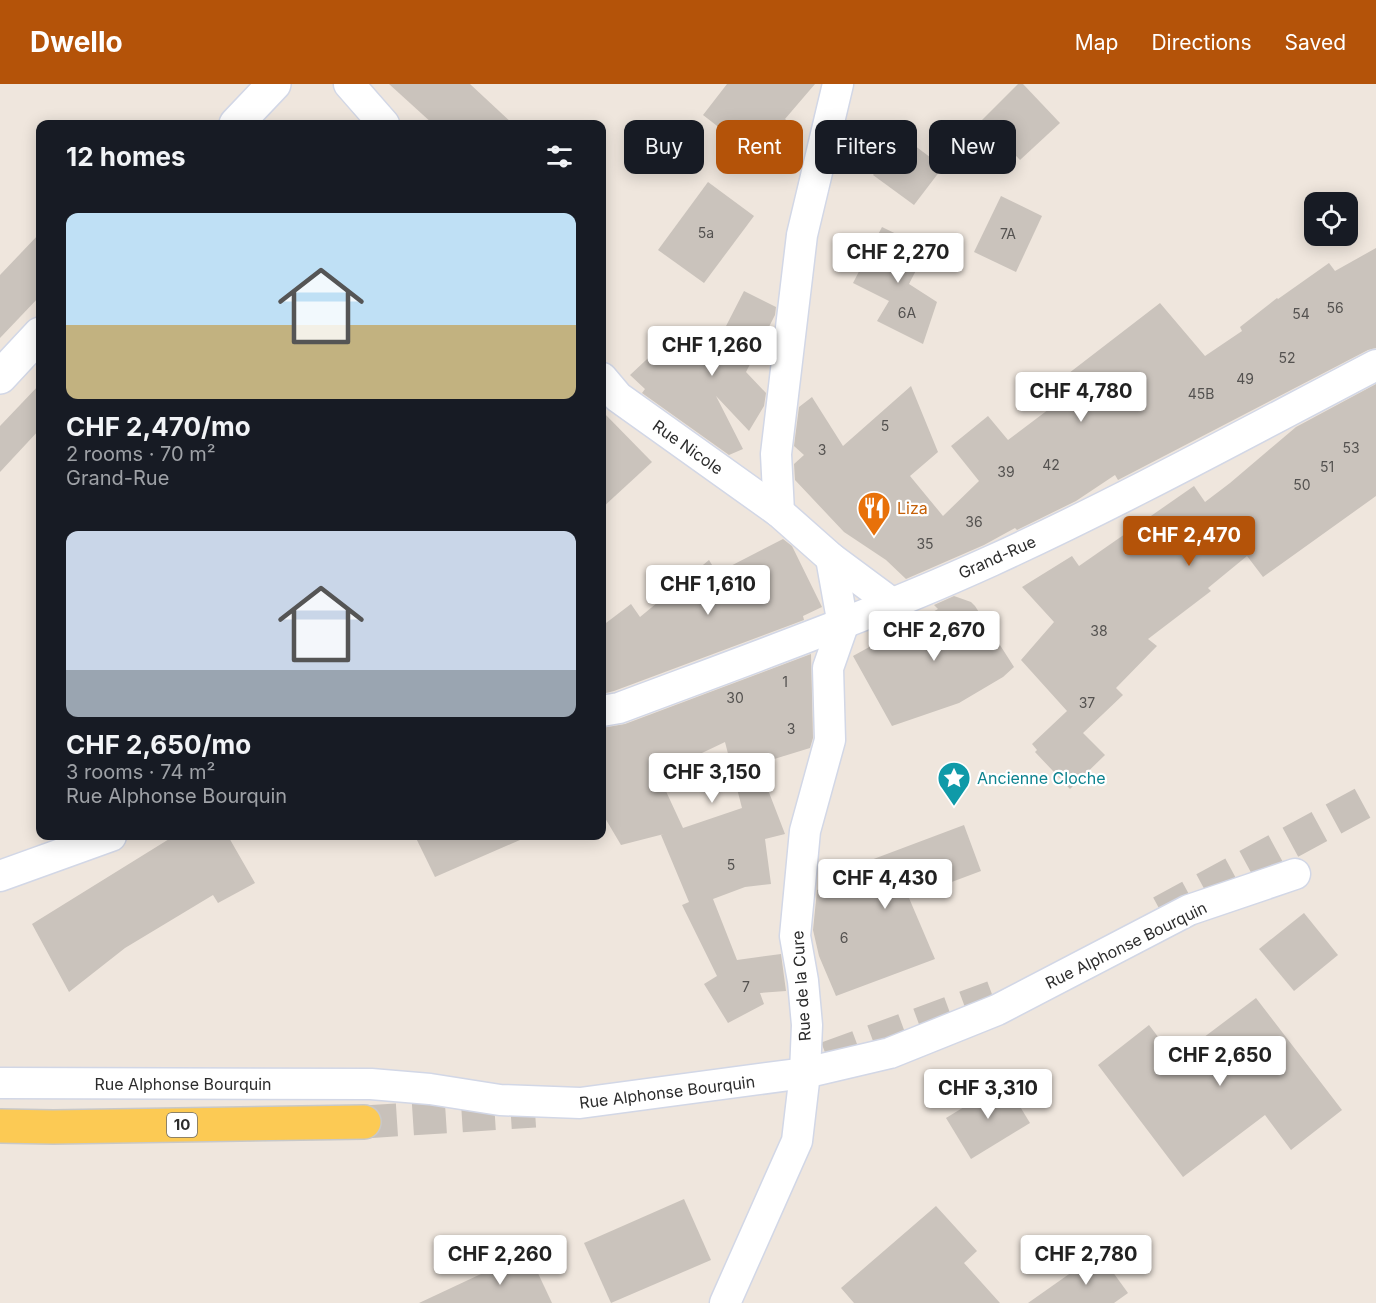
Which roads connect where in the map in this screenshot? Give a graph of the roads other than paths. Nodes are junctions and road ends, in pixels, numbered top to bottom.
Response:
1 (274, 84) edge
2 (349, 84) edge
3 (838, 84) edge
4 (240, 120) edge
5 (380, 120) edge
6 (36, 338) edge
7 (1376, 365) edge
8 (0, 377) edge
9 (606, 383) edge
10 (779, 512) junction
11 (831, 558) junction
12 (893, 604) junction
13 (843, 624) junction
14 (606, 710) edge
15 (100, 840) edge
16 (1295, 874) dead end
17 (0, 876) edge
18 (805, 1073) junction
19 (0, 1083) edge
20 (364, 1122) tunnel mouth
21 (0, 1126) edge
22 (725, 1303) edge

1 - 4 street
2 - 5 street
3 - 10 street
6 - 8 street
7 - 12 street, Grand-Rue
9 - 10 street, Rue Nicole
10 - 11 street, Rue Nicole
11 - 12 street, Rue Nicole
11 - 13 street
12 - 13 street, Grand-Rue
13 - 14 street, Grand-Rue
13 - 18 street, Rue de la Cure
15 - 17 street
16 - 18 street, Rue Alphonse Bourquin
18 - 19 street, Rue Alphonse Bourquin
18 - 22 street, Rue de la Cure
20 - 21 main road, 10

